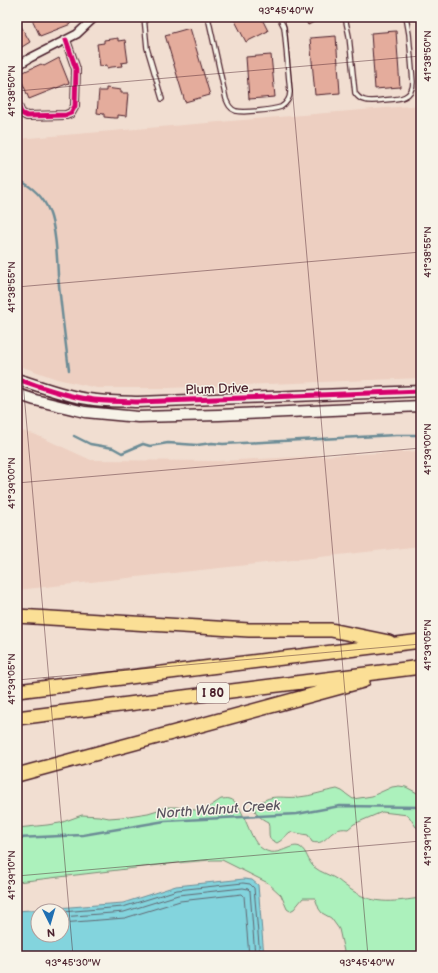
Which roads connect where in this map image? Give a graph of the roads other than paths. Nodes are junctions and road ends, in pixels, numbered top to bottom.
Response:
1 (95, 17) edge
2 (144, 17) edge
3 (208, 17) edge
4 (279, 17) edge
5 (345, 17) edge
6 (406, 17) edge
7 (66, 40) junction
8 (17, 66) edge
9 (162, 99) dead end
10 (17, 103) edge
11 (20, 380) edge
12 (421, 391) edge
13 (368, 393) junction
14 (17, 394) edge
15 (421, 406) edge
16 (368, 408) junction
17 (17, 616) edge
18 (421, 641) edge
19 (400, 644) junction
20 (414, 668) edge
21 (17, 691) edge
22 (17, 718) edge
23 (17, 775) edge

1 - 7 street
2 - 9 lane
3 - 4 lane
5 - 6 lane
7 - 8 street
7 - 10 street
11 - 13 street, Plum Drive
11 - 14 lane
12 - 13 street, Plum Drive
13 - 16 lane
14 - 16 street, Plum Drive
15 - 16 street, Plum Drive
17 - 19 highway
18 - 19 highway, I 80
19 - 21 highway, I 80
20 - 22 highway, I 80
20 - 23 highway

